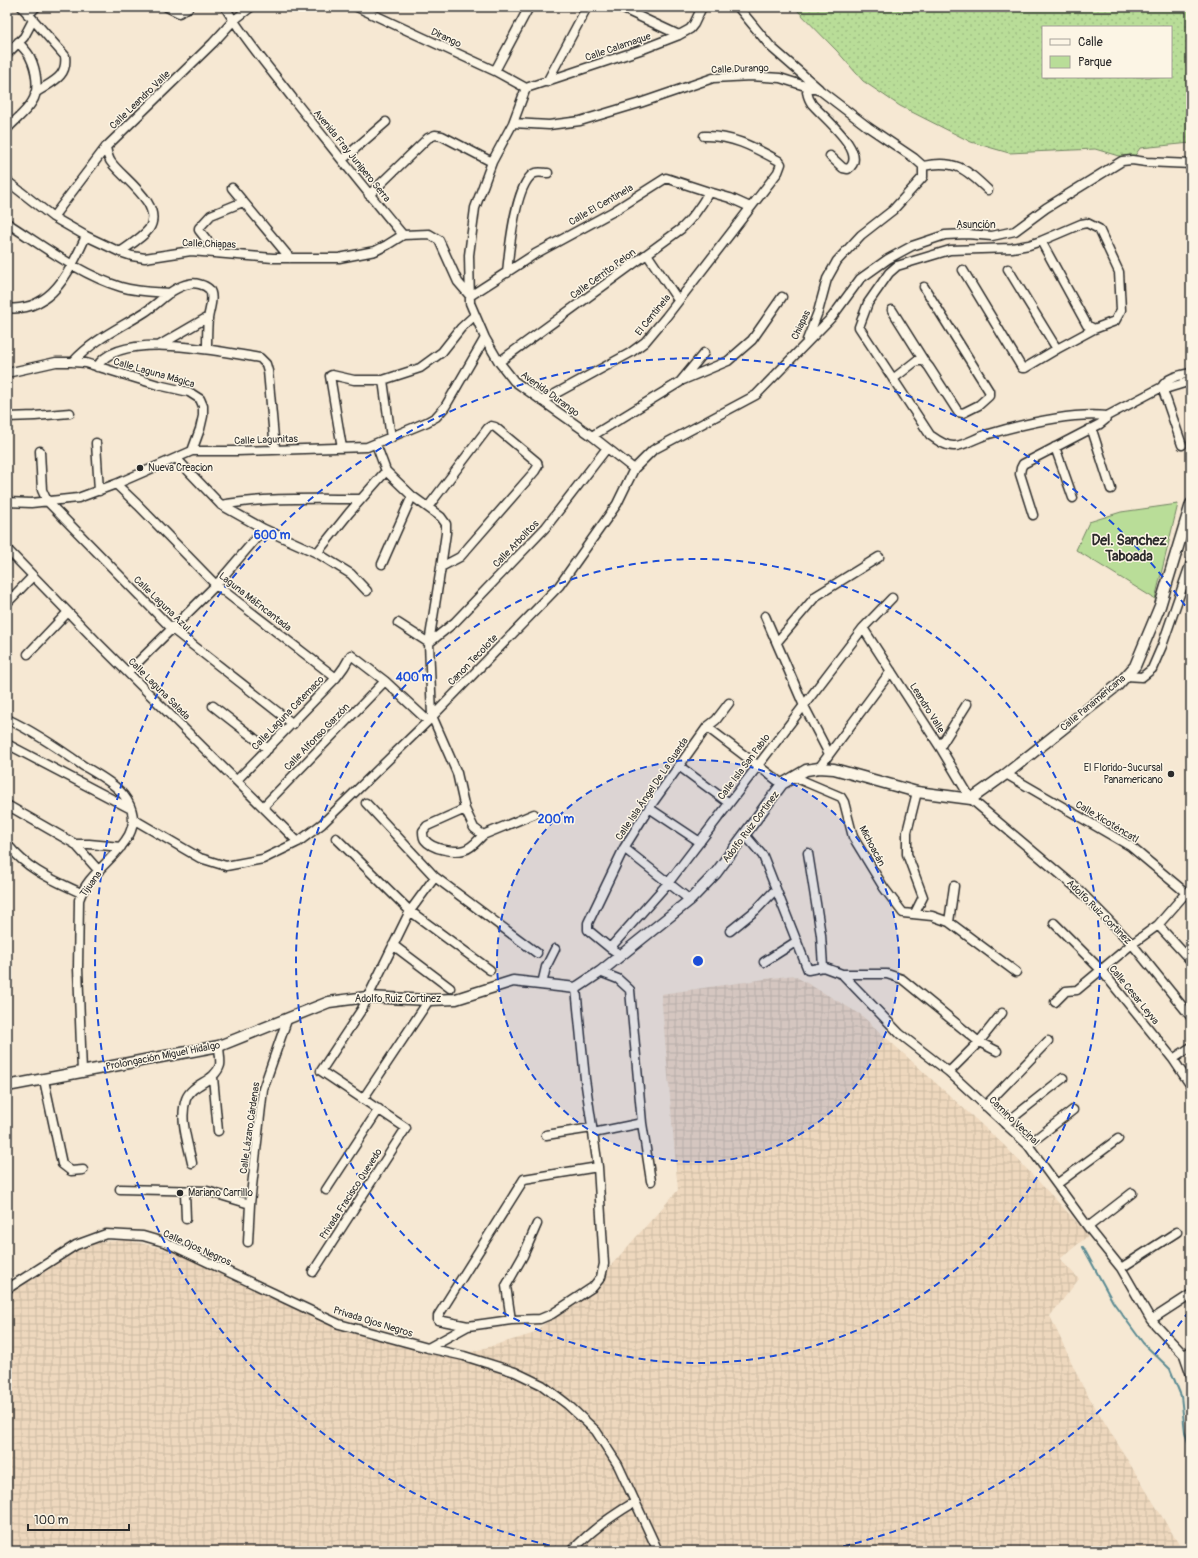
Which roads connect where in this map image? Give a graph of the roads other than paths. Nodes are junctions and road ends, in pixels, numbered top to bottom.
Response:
1 (22, 7) edge
2 (36, 7) edge
3 (167, 7) edge
4 (189, 7) edge
5 (225, 7) edge
6 (251, 7) edge
7 (357, 7) edge
8 (529, 7) edge
9 (587, 7) edge
10 (619, 7) edge
11 (702, 7) edge
12 (738, 7) edge
13 (31, 18) junction
14 (234, 21) junction
15 (679, 35) junction
16 (18, 42) junction
17 (7, 54) edge
18 (495, 71) junction
19 (547, 82) junction
20 (526, 88) junction
21 (812, 88) junction
22 (821, 91) junction
23 (35, 93) junction
24 (386, 122) dead end
25 (513, 123) junction
26 (7, 129) edge
27 (704, 136) dead end
28 (106, 147) junction
29 (830, 156) dead end
30 (342, 160) junction
31 (492, 162) junction
32 (1191, 164) edge
33 (923, 166) junction
34 (548, 173) dead end
35 (7, 181) edge
36 (232, 188) dead end
37 (988, 190) dead end
38 (709, 192) junction
39 (369, 195) junction
40 (243, 202) junction
41 (750, 208) junction
42 (53, 217) junction
43 (7, 223) edge
44 (403, 235) junction
45 (86, 236) junction
46 (1041, 241) junction
47 (120, 252) junction
48 (217, 253) junction
49 (647, 254) junction
50 (290, 258) junction
51 (72, 265) junction
52 (1008, 269) dead end
53 (963, 270) dead end
54 (507, 273) junction
55 (924, 287) dead end
56 (170, 293) junction
57 (470, 296) junction
58 (782, 297) dead end
59 (678, 300) junction
60 (7, 308) edge
61 (892, 310) dead end
62 (475, 315) junction
63 (208, 317) junction
64 (1094, 329) junction
65 (485, 338) junction
66 (805, 344) junction
67 (160, 345) junction
68 (207, 349) junction
69 (1057, 349) junction
70 (704, 353) dead end
71 (924, 361) junction
72 (73, 362) junction
73 (499, 362) junction
74 (97, 367) junction
75 (7, 373) edge
76 (1191, 373) edge
77 (893, 379) junction
78 (383, 380) junction
79 (1191, 381) edge
80 (680, 382) junction
81 (1162, 386) junction
82 (542, 401) junction
83 (70, 413) dead end
84 (1107, 416) junction
85 (7, 417) edge
86 (1090, 428) junction
87 (592, 436) junction
88 (391, 438) junction
89 (96, 442) dead end
90 (376, 444) junction
91 (1182, 445) dead end
92 (1055, 447) junction
93 (342, 448) junction
94 (607, 448) junction
95 (275, 449) junction
96 (40, 451) dead end
97 (192, 451) junction
98 (176, 458) junction
99 (634, 469) junction
100 (386, 471) junction
101 (116, 484) junction
102 (1111, 489) dead end
103 (100, 491) junction
104 (412, 496) junction
105 (1073, 498) dead end
106 (361, 499) junction
107 (7, 502) edge
108 (47, 502) junction
109 (1191, 504) edge
110 (221, 505) junction
111 (428, 507) junction
112 (1033, 515) dead end
113 (264, 529) junction
114 (7, 549) edge
115 (317, 553) junction
116 (879, 557) dead end
117 (1191, 562) edge
118 (382, 564) dead end
119 (441, 567) junction
120 (33, 576) junction
121 (216, 585) junction
122 (366, 591) dead end
123 (892, 598) dead end
124 (7, 603) edge
125 (68, 612) junction
126 (765, 616) dead end
127 (398, 623) dead end
128 (171, 628) junction
129 (863, 628) junction
130 (777, 642) junction
131 (429, 643) junction
132 (28, 654) dead end
133 (891, 671) junction
134 (128, 672) junction
135 (1126, 676) junction
136 (336, 678) junction
137 (384, 680) junction
138 (729, 703) dead end
139 (967, 704) dead end
140 (214, 706) dead end
141 (804, 706) junction
142 (7, 718) edge
143 (430, 719) junction
144 (293, 724) junction
145 (707, 727) junction
146 (7, 744) edge
147 (940, 747) junction
148 (268, 748) junction
149 (829, 754) junction
150 (758, 764) junction
151 (679, 766) junction
152 (819, 768) junction
153 (1006, 774) junction
154 (794, 777) junction
155 (237, 780) junction
156 (782, 784) junction
157 (917, 792) junction
158 (971, 799) junction
159 (366, 803) dead end
160 (729, 803) junction
161 (7, 805) edge
162 (263, 807) junction
163 (649, 808) junction
164 (131, 809) junction
165 (465, 809) junction
166 (534, 814) dead end
167 (133, 818) junction
168 (483, 834) junction
169 (745, 835) junction
170 (336, 838) dead end
171 (298, 842) junction
172 (700, 842) junction
173 (7, 844) edge
174 (75, 844) junction
175 (121, 847) junction
176 (624, 848) junction
177 (808, 853) dead end
178 (99, 871) junction
179 (435, 877) junction
180 (669, 882) junction
181 (954, 886) dead end
182 (776, 889) junction
183 (81, 893) junction
184 (1188, 896) edge
185 (690, 900) junction
186 (410, 911) junction
187 (915, 913) junction
188 (949, 922) junction
189 (1054, 923) dead end
190 (1158, 925) junction
191 (730, 931) dead end
192 (797, 941) junction
193 (1132, 944) junction
194 (393, 945) junction
195 (610, 948) junction
196 (554, 949) dead end
197 (537, 953) dead end
198 (621, 955) junction
199 (764, 962) dead end
200 (1191, 962) edge
201 (823, 967) junction
202 (490, 970) dead end
203 (1102, 971) junction
204 (600, 972) junction
205 (1016, 972) dead end
206 (842, 974) junction
207 (542, 984) junction
208 (450, 988) dead end
209 (576, 988) junction
210 (367, 997) junction
211 (430, 1000) junction
212 (1055, 1002) dead end
213 (1002, 1014) dead end
214 (1191, 1017) edge
215 (287, 1020) junction
216 (1048, 1041) dead end
217 (979, 1042) junction
218 (219, 1046) junction
219 (1191, 1048) edge
220 (997, 1051) dead end
221 (1173, 1059) junction
222 (82, 1072) junction
223 (950, 1072) junction
224 (213, 1077) junction
225 (1063, 1078) dead end
226 (44, 1080) junction
227 (7, 1086) edge
228 (1191, 1086) edge
229 (363, 1099) junction
230 (985, 1106) junction
231 (379, 1110) junction
232 (1073, 1110) dead end
233 (642, 1123) junction
234 (1005, 1124) junction
235 (592, 1130) junction
236 (218, 1131) dead end
237 (546, 1135) dead end
238 (1118, 1139) dead end
239 (1028, 1145) junction
240 (192, 1163) dead end
241 (598, 1167) junction
242 (83, 1170) dead end
243 (651, 1181) dead end
244 (1057, 1184) junction
245 (120, 1190) dead end
246 (326, 1190) dead end
247 (186, 1192) junction
248 (1132, 1193) dead end
249 (250, 1204) junction
250 (186, 1219) dead end
251 (537, 1224) dead end
252 (1088, 1227) junction
253 (1177, 1232) dead end
254 (248, 1242) dead end
255 (1121, 1268) junction
256 (313, 1272) dead end
257 (7, 1289) edge
258 (270, 1292) joint
259 (1191, 1294) edge
260 (511, 1320) junction
261 (1151, 1320) junction
262 (468, 1326) junction
263 (428, 1348) junction
264 (1187, 1353) edge
265 (1191, 1375) edge
266 (635, 1502) junction
267 (572, 1551) edge
268 (658, 1551) edge

1 - 13 street
2 - 13 street
3 - 4 street
5 - 14 street, Avenida Fray Junipero Serra
6 - 14 street, Calle Leandro Valle
7 - 18 street, Dirango
8 - 18 street
9 - 19 street
10 - 15 street
11 - 15 street, Calle Calamaque
12 - 22 street
13 - 16 street
13 - 23 street
14 - 28 street, Calle Leandro Valle
14 - 30 street, Avenida Fray Junipero Serra
15 - 19 street, Calle Calamaque
16 - 17 street
16 - 23 street
18 - 20 street, Dirango
19 - 20 street, Calle Calamaque
20 - 25 street, Avenida Durango
21 - 22 street, Calle Durango
21 - 25 street, Calle Durango
21 - 29 street
22 - 33 street, Calle Durango
23 - 26 street
24 - 30 street
25 - 31 street, Avenida Durango
27 - 41 street, El Centinela
28 - 42 street, Calle Leandro Valle
28 - 47 street
30 - 39 street, Avenida Fray Junipero Serra
31 - 39 street
31 - 57 street, Avenida Durango
32 - 66 street, Asunción
33 - 37 street
33 - 66 street, Chiapas
34 - 54 street
35 - 42 street, Calle Chiapas
36 - 40 street
38 - 41 street, Calle El Centinela
38 - 49 street, Calle Cerrito Pelon
38 - 54 street, Calle El Centinela
39 - 44 street, Avenida Fray Junipero Serra
40 - 48 street
40 - 50 street
41 - 59 street, El Centinela
42 - 45 street, Calle Chiapas
43 - 51 street
44 - 50 street, Calle Chiapas
44 - 57 street
45 - 47 street, Calle Chiapas
45 - 51 street
46 - 64 street
46 - 64 street
46 - 77 street
47 - 48 street, Calle Chiapas
48 - 50 street, Calle Chiapas
49 - 59 street
49 - 73 street, Calle Cerrito Pelon
51 - 56 street
51 - 60 street
52 - 69 street
53 - 69 street
54 - 57 street, Calle El Centinela
55 - 71 street
56 - 63 street
56 - 72 street
57 - 62 street, Avenida Durango
58 - 80 street
59 - 82 street, El Centinela
61 - 71 street
62 - 65 street, Avenida Durango
62 - 78 street
63 - 67 street
63 - 68 street
64 - 69 street
65 - 73 street, Avenida Durango
65 - 88 street, Calle Lagunitas
66 - 99 street, Chiapas
67 - 68 street
67 - 74 street
68 - 95 street
70 - 80 street
71 - 77 street
72 - 74 street, Calle Laguna Mágica
72 - 75 street, Calle Laguna Mágica
73 - 82 street, Avenida Durango
74 - 97 street, Calle Laguna Mágica
76 - 81 street
77 - 84 street
78 - 88 street
78 - 93 street
79 - 81 street
80 - 87 street
81 - 84 street
81 - 91 street
82 - 87 street, Avenida Durango
83 - 85 street
84 - 86 street
86 - 92 street
86 - 102 street
87 - 94 street, Avenida Durango
88 - 90 street, Calle Lagunitas
89 - 103 street
90 - 93 street, Calle Lagunitas
90 - 100 street
92 - 105 street
92 - 112 street
93 - 95 street, Calle Lagunitas
94 - 99 street, Avenida Durango
94 - 131 street, Calle Arbolitos
95 - 97 street, Calle Lagunitas
96 - 108 street
97 - 98 street, Calle Lagunitas
98 - 101 street, Calle Lagunitas
98 - 110 street
99 - 143 street, Canon Tecolote
100 - 104 street
100 - 106 street
101 - 103 street, Calle Lagunitas
101 - 121 street, Laguna MáEncantada
103 - 108 street, Calle Lagunitas
104 - 111 street
104 - 118 street
106 - 110 street
106 - 115 street
107 - 108 street, Calle Lagunitas
108 - 128 street, Calle Laguna Azul
109 - 135 main road, Calle Panamericana
110 - 113 street
111 - 119 street
111 - 119 street
113 - 115 street
113 - 121 street
114 - 120 street, Calle Laguna Salada
115 - 122 street
116 - 130 street
117 - 135 street
119 - 131 street
120 - 124 street
120 - 125 street, Calle Laguna Salada
121 - 128 street
121 - 136 street, Laguna MáEncantada
123 - 129 street, Calle Isla San Pablo
125 - 132 street
125 - 134 street, Calle Laguna Salada
126 - 130 street
127 - 131 street
128 - 134 street
128 - 144 street, Calle Laguna Azul
129 - 133 street, Leandro Valle
129 - 141 street, Calle Isla San Pablo
130 - 141 street
131 - 143 street
133 - 147 street, Leandro Valle
133 - 149 street
134 - 155 street, Calle Laguna Salada
135 - 153 main road, Calle Panamericana
136 - 137 street, Calle Laguna Catemaco
136 - 144 street, Calle Laguna Catemaco
137 - 143 street
137 - 162 street, Calle Alfonso Garzón
138 - 145 street, Calle Isla Ángel De La Guarda
139 - 147 street
140 - 148 street
141 - 149 street
141 - 150 street, Calle Isla San Pablo
142 - 164 street, Tijuana
143 - 165 street
143 - 171 street, Canon Tecolote
144 - 148 street, Calle Laguna Catemaco
145 - 150 street
145 - 151 street, Calle Isla Ángel De La Guarda
146 - 164 street
147 - 158 street, Leandro Valle
148 - 155 street, Calle Laguna Catemaco
149 - 152 street
150 - 156 street
150 - 160 street, Calle Isla San Pablo
151 - 160 street
151 - 163 street, Calle Isla Ángel De La Guarda
152 - 154 main road, Adolfo Ruiz Cortinez
152 - 157 main road, Adolfo Ruiz Cortinez
153 - 158 main road, Calle Panamericana
153 - 184 street, Calle Xicoténcatl
154 - 156 main road, Adolfo Ruiz Cortinez
154 - 187 street, Michoacán
155 - 162 street, Calle Laguna Salada
156 - 169 main road, Adolfo Ruiz Cortinez
157 - 158 main road, Adolfo Ruiz Cortinez
157 - 187 street
158 - 193 street, Adolfo Ruiz Cortinez
159 - 179 street
160 - 172 street, Calle Isla San Pablo
161 - 174 street
162 - 171 street, Calle Laguna Salada
163 - 172 street
163 - 176 street, Calle Isla Ángel De La Guarda
164 - 167 street, Tijuana
165 - 168 street
165 - 168 street
166 - 168 street
167 - 171 street, Canon Tecolote
167 - 175 street, Tijuana
169 - 182 street
169 - 185 main road, Adolfo Ruiz Cortinez
170 - 186 street
172 - 180 street, Calle Isla San Pablo
173 - 183 street
174 - 175 street
174 - 178 street
175 - 178 street, Tijuana
176 - 180 street
176 - 195 street, Calle Isla Ángel De La Guarda
177 - 201 street
178 - 183 street, Tijuana
179 - 186 street
179 - 197 street
180 - 185 street
180 - 195 street, Calle Isla San Pablo
181 - 188 street
182 - 191 street
182 - 192 street
183 - 222 street, Tijuana
184 - 190 street
185 - 198 main road, Adolfo Ruiz Cortinez
186 - 194 street
186 - 202 street
187 - 188 street
188 - 205 street
189 - 203 street, Calle Cesar Leyva
190 - 193 street
190 - 200 street
192 - 199 street
192 - 201 street
193 - 203 street
193 - 214 street, Adolfo Ruiz Cortinez
194 - 208 street
194 - 210 street
195 - 198 street
196 - 207 street
198 - 204 main road, Adolfo Ruiz Cortinez
201 - 206 street, Camino Vecinal
203 - 212 street
203 - 221 street, Calle Cesar Leyva
204 - 209 main road, Adolfo Ruiz Cortinez
204 - 233 street
206 - 217 street
206 - 223 street, Camino Vecinal
207 - 209 main road, Adolfo Ruiz Cortinez
207 - 211 main road, Adolfo Ruiz Cortinez
209 - 235 street
210 - 211 main road, Adolfo Ruiz Cortinez
210 - 215 main road, Adolfo Ruiz Cortinez
210 - 229 street
211 - 229 street
213 - 217 street
215 - 218 main road, Prolongación Miguel Hidalgo
215 - 249 street, Calle Lázaro Cárdenas
216 - 230 street
217 - 220 street
217 - 223 street
218 - 222 main road, Prolongación Miguel Hidalgo
218 - 224 street
219 - 221 street
221 - 228 street, Calle Cesar Leyva
222 - 226 main road
223 - 230 street, Camino Vecinal
224 - 236 street
224 - 240 street
225 - 234 street
226 - 227 main road
226 - 242 street
229 - 231 street
230 - 234 street, Camino Vecinal
231 - 246 street
231 - 256 street, Privada Fracisco Quevedo
232 - 239 street
233 - 235 street
233 - 243 street
234 - 239 street, Camino Vecinal
235 - 237 street
235 - 241 street
238 - 244 street
239 - 244 street, Camino Vecinal
241 - 260 street
241 - 262 street
244 - 252 street, Camino Vecinal
245 - 247 street
247 - 249 street
247 - 250 street
248 - 252 street
249 - 254 street, Calle Lázaro Cárdenas
251 - 260 street
252 - 255 street, Camino Vecinal
253 - 255 street
255 - 261 street, Camino Vecinal
257 - 258 street, Calle Ojos Negros
258 - 263 street, Privada Ojos Negros
259 - 261 street
260 - 262 street
261 - 264 street, Camino Vecinal
262 - 263 street
263 - 266 street, Privada Ojos Negros
264 - 265 street, Camino Vecinal
266 - 267 street
266 - 268 street, Privada Ojos Negros

